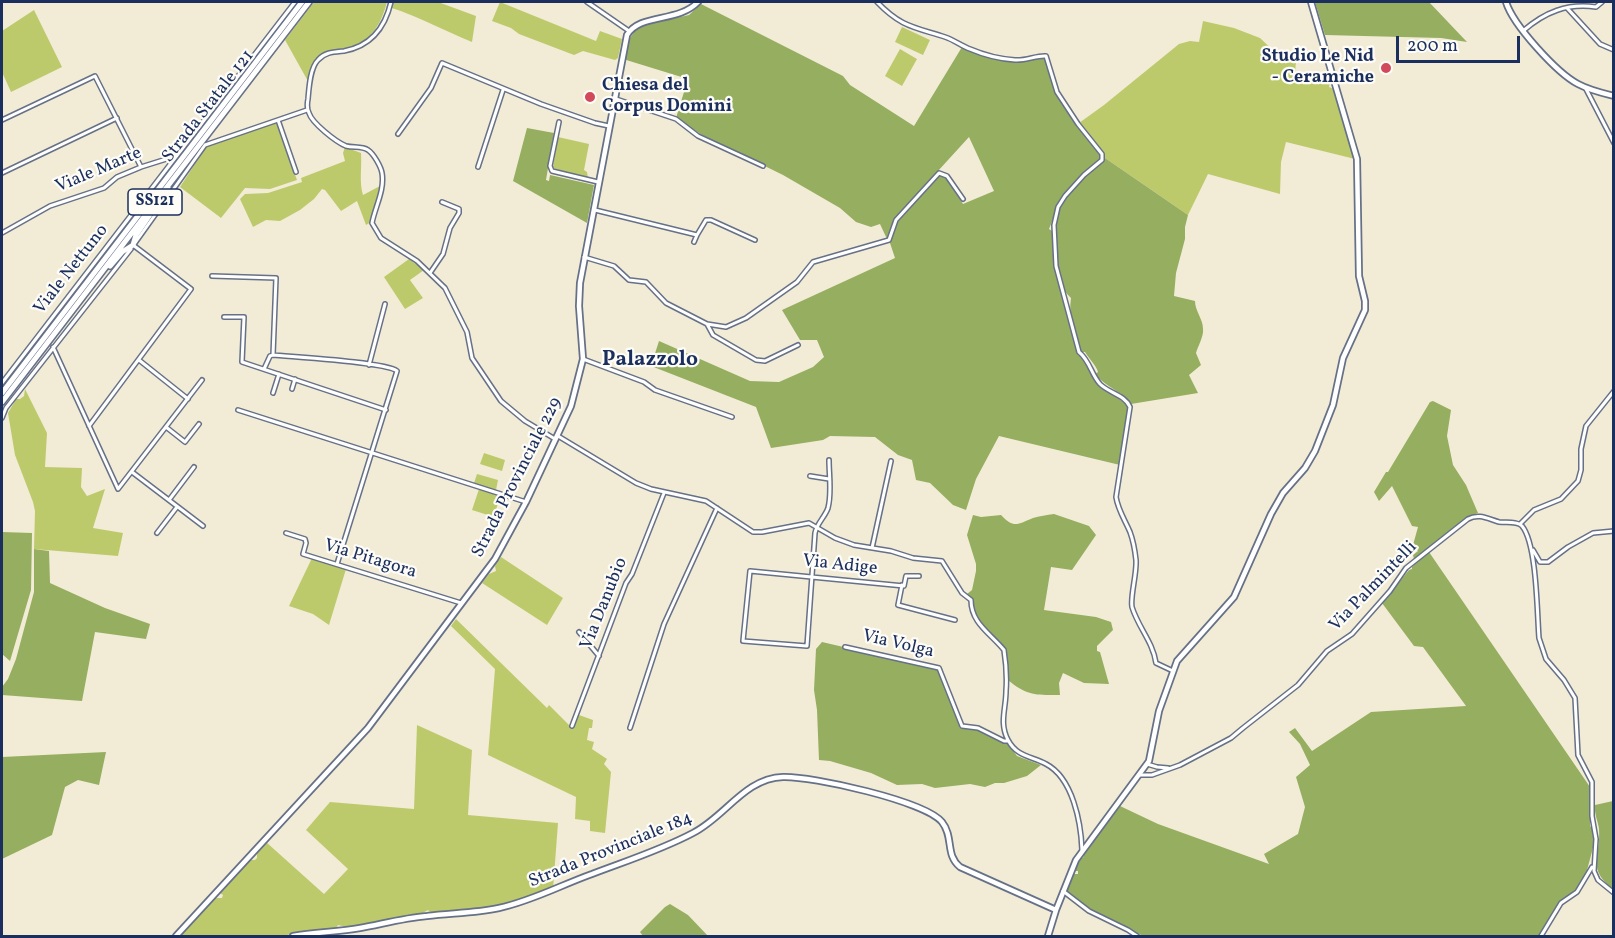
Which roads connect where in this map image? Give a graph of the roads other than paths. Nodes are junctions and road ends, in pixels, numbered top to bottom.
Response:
1 (296, 2) edge
2 (302, 2) edge
3 (309, 2) edge
4 (391, 2) edge
5 (587, 2) edge
6 (698, 2) edge
7 (877, 2) edge
8 (1311, 2) edge
9 (1506, 2) edge
10 (1602, 2) edge
11 (1567, 8) junction
12 (1523, 30) junction
13 (629, 31) junction
14 (1614, 50) edge
15 (1586, 88) junction
16 (503, 90) junction
17 (1614, 96) edge
18 (614, 98) junction
19 (308, 110) junction
20 (117, 118) junction
21 (2, 120) edge
22 (278, 120) junction
23 (559, 122) dead end
24 (609, 126) junction
25 (398, 134) dead end
26 (1614, 143) edge
27 (178, 156) junction
28 (763, 166) dead end
29 (141, 167) junction
30 (478, 167) dead end
31 (296, 172) dead end
32 (2, 173) edge
33 (170, 182) junction
34 (598, 182) junction
35 (963, 199) dead end
36 (442, 202) dead end
37 (593, 209) junction
38 (2, 233) edge
39 (698, 235) junction
40 (754, 240) dead end
41 (694, 242) dead end
42 (133, 245) junction
43 (584, 257) junction
44 (430, 273) junction
45 (212, 276) dead end
46 (96, 279) junction
47 (385, 304) dead end
48 (224, 317) dead end
49 (707, 324) junction
50 (798, 345) dead end
51 (53, 346) junction
52 (273, 355) junction
53 (583, 359) junction
54 (139, 360) junction
55 (369, 365) junction
56 (264, 369) junction
57 (279, 374) junction
58 (295, 379) junction
59 (202, 380) dead end
60 (2, 383) edge
61 (292, 389) dead end
62 (1614, 391) edge
63 (2, 393) edge
64 (273, 393) dead end
65 (188, 399) junction
66 (2, 402) edge
67 (238, 410) dead end
68 (386, 410) junction
69 (732, 417) dead end
70 (2, 418) edge
71 (199, 424) dead end
72 (89, 426) junction
73 (165, 427) junction
74 (557, 438) junction
75 (373, 453) junction
76 (829, 460) dead end
77 (891, 461) dead end
78 (194, 467) dead end
79 (132, 472) junction
80 (810, 476) dead end
81 (829, 479) junction
82 (664, 493) junction
83 (169, 500) junction
84 (526, 502) junction
85 (177, 507) junction
86 (717, 508) junction
87 (1520, 524) junction
88 (203, 526) dead end
89 (816, 526) junction
90 (1614, 531) edge
91 (156, 533) dead end
92 (286, 533) dead end
93 (1531, 546) junction
94 (872, 548) junction
95 (337, 564) junction
96 (919, 576) dead end
97 (812, 577) junction
98 (902, 585) junction
99 (463, 603) junction
100 (955, 620) dead end
101 (579, 632) dead end
102 (845, 647) dead end
103 (599, 656) junction
104 (1173, 671) junction
105 (572, 726) dead end
106 (630, 729) dead end
107 (1008, 741) junction
108 (1147, 764) junction
109 (1170, 768) junction
110 (1140, 775) junction
111 (1083, 850) junction
112 (1593, 864) junction
113 (1063, 891) junction
114 (1614, 893) edge
115 (1056, 910) junction
116 (323, 935) edge
117 (176, 936) edge
118 (292, 936) edge
119 (1048, 936) edge
120 (1137, 936) edge
121 (1541, 936) edge

1 - 27 street, Viale Nettuno
2 - 63 main road, Strada Statale 121 / SS121
3 - 33 main road, Strada Statale 121 / SS121
4 - 19 street
5 - 13 street
6 - 13 street
7 - 104 street
8 - 104 street
9 - 12 street
10 - 11 street
11 - 12 street
11 - 14 street
12 - 15 street
13 - 18 street, Strada Provinciale 229
15 - 17 street
15 - 26 street
16 - 24 street
16 - 25 street
16 - 30 street
18 - 24 street, Strada Provinciale 229
18 - 28 street
19 - 22 street
19 - 44 street
20 - 21 street
20 - 29 street
20 - 32 street
22 - 31 street
22 - 42 street
23 - 34 street
24 - 34 street, Strada Provinciale 229
27 - 29 street, Viale Marte
27 - 60 street, Viale Nettuno
29 - 38 street, Viale Marte
33 - 42 main road
33 - 46 main road, Strada Statale 121 / SS121
34 - 37 street, Strada Provinciale 229
35 - 49 street
36 - 44 street
37 - 39 street
37 - 43 street, Strada Provinciale 229
39 - 40 street
39 - 41 street
42 - 46 main road
42 - 51 street
42 - 54 street
43 - 49 street
43 - 53 street, Strada Provinciale 229
44 - 74 street
45 - 52 street
46 - 66 main road, Strada Statale 121 / SS121
47 - 55 street
48 - 56 street
49 - 50 street
51 - 70 street
51 - 72 street
52 - 55 street
52 - 56 street
53 - 69 street
53 - 74 street, Strada Provinciale 229
54 - 65 street
54 - 72 street
55 - 68 street
56 - 57 street
57 - 58 street
57 - 64 street
58 - 61 street
58 - 68 street
59 - 65 street
62 - 87 street
65 - 73 street
67 - 75 street
68 - 75 street
71 - 73 street
72 - 79 street
73 - 79 street
74 - 82 street
74 - 84 street, Strada Provinciale 229
75 - 84 street
75 - 95 street
76 - 81 street
77 - 94 street
78 - 83 street
79 - 83 street
80 - 81 street
81 - 89 street
82 - 86 street
82 - 103 street, Via Danubio
83 - 85 street
84 - 99 street, Strada Provinciale 229
85 - 88 street
85 - 91 street
86 - 89 street
86 - 106 street
87 - 93 street
87 - 109 street, Via Palmintelli
89 - 94 street
89 - 97 street
90 - 93 street
92 - 95 street, Via Pitagora
93 - 112 street
94 - 107 street
95 - 99 street, Via Pitagora
96 - 98 street, Via Adige
97 - 97 street, Via Adige
97 - 98 street, Via Adige
98 - 100 street
99 - 117 street, Strada Provinciale 229
101 - 103 street
102 - 107 street, Via Volga
103 - 105 street, Via Danubio
104 - 108 street
107 - 111 street
108 - 109 street
108 - 110 street
109 - 110 street, Via Palmintelli
110 - 111 street
111 - 113 street
112 - 114 street
112 - 121 street
113 - 115 street
113 - 120 street
115 - 116 street, Strada Provinciale 184
115 - 119 street
116 - 118 street, Strada Provinciale 184

